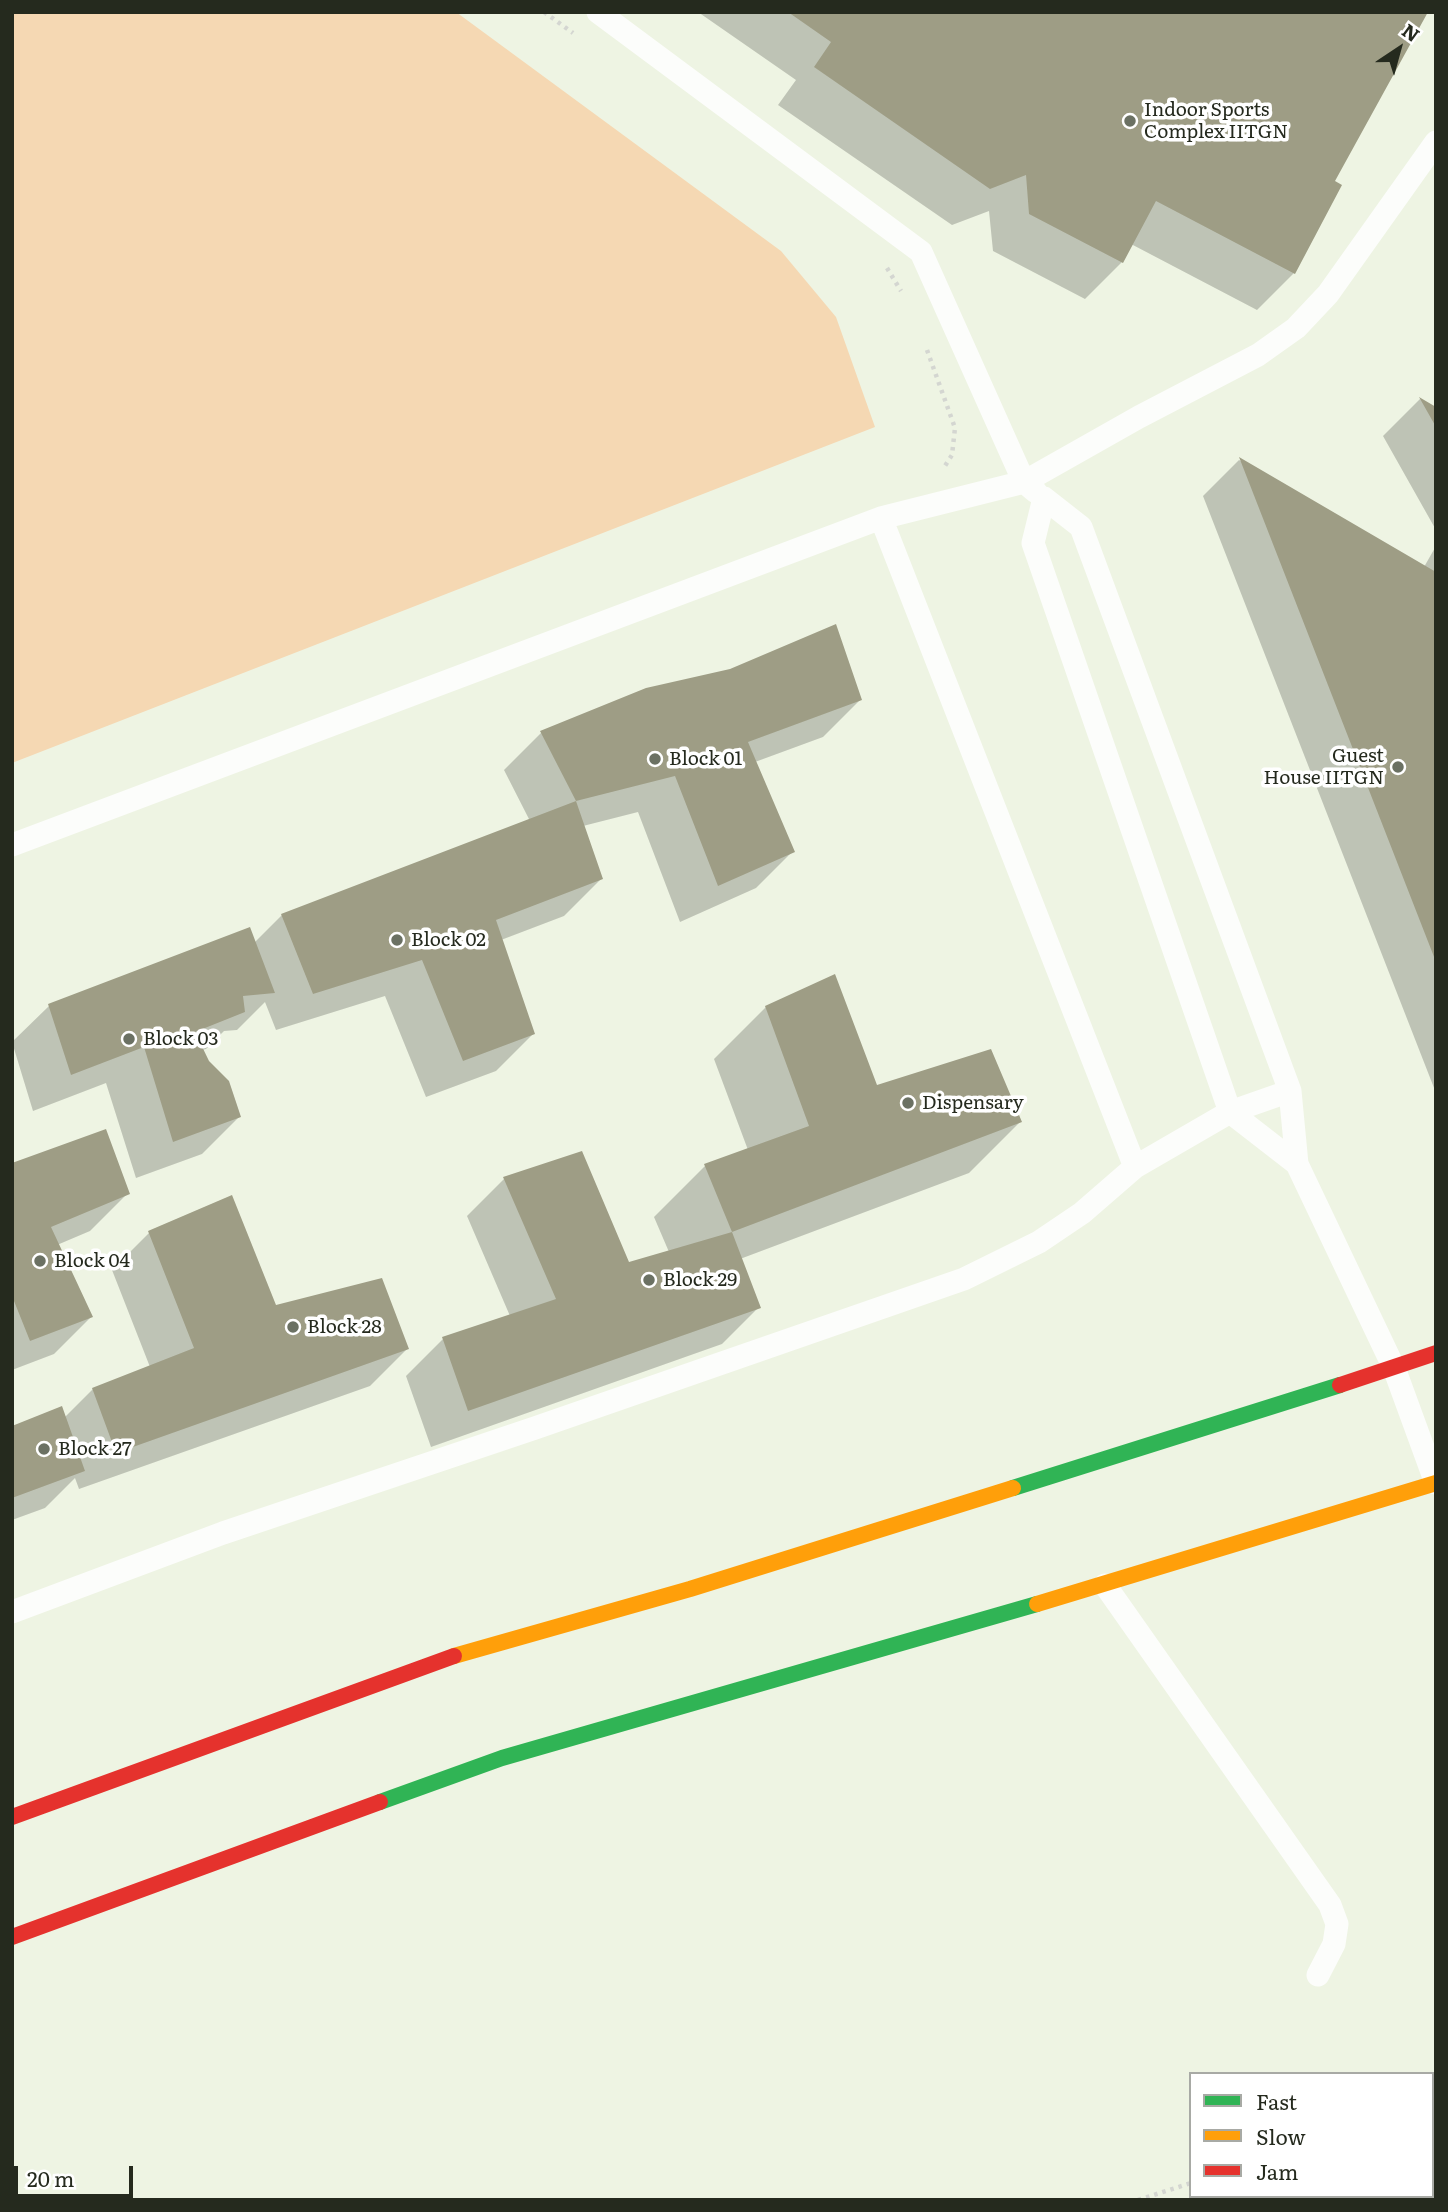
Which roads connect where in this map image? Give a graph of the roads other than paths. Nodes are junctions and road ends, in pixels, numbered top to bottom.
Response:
1 (598, 12) edge
2 (1436, 142) edge
3 (1024, 482) junction
4 (1044, 498) junction
5 (880, 518) junction
6 (12, 845) edge
7 (1290, 1091) junction
8 (1230, 1112) junction
9 (1297, 1164) junction
10 (1135, 1167) junction
11 (1436, 1353) edge
12 (1394, 1368) junction
13 (1436, 1483) edge
14 (1105, 1585) junction
15 (12, 1612) edge
16 (12, 1817) edge
17 (12, 1937) edge
18 (1318, 1975) dead end

1 - 3 lane
2 - 3 lane
3 - 4 lane
3 - 5 lane
4 - 7 lane
4 - 8 lane
5 - 6 lane
5 - 10 lane
7 - 8 lane
7 - 9 lane
8 - 9 lane
8 - 10 lane
9 - 12 lane
10 - 15 lane
11 - 12 street
12 - 13 lane
12 - 16 street
13 - 14 street
14 - 17 street
14 - 18 lane

